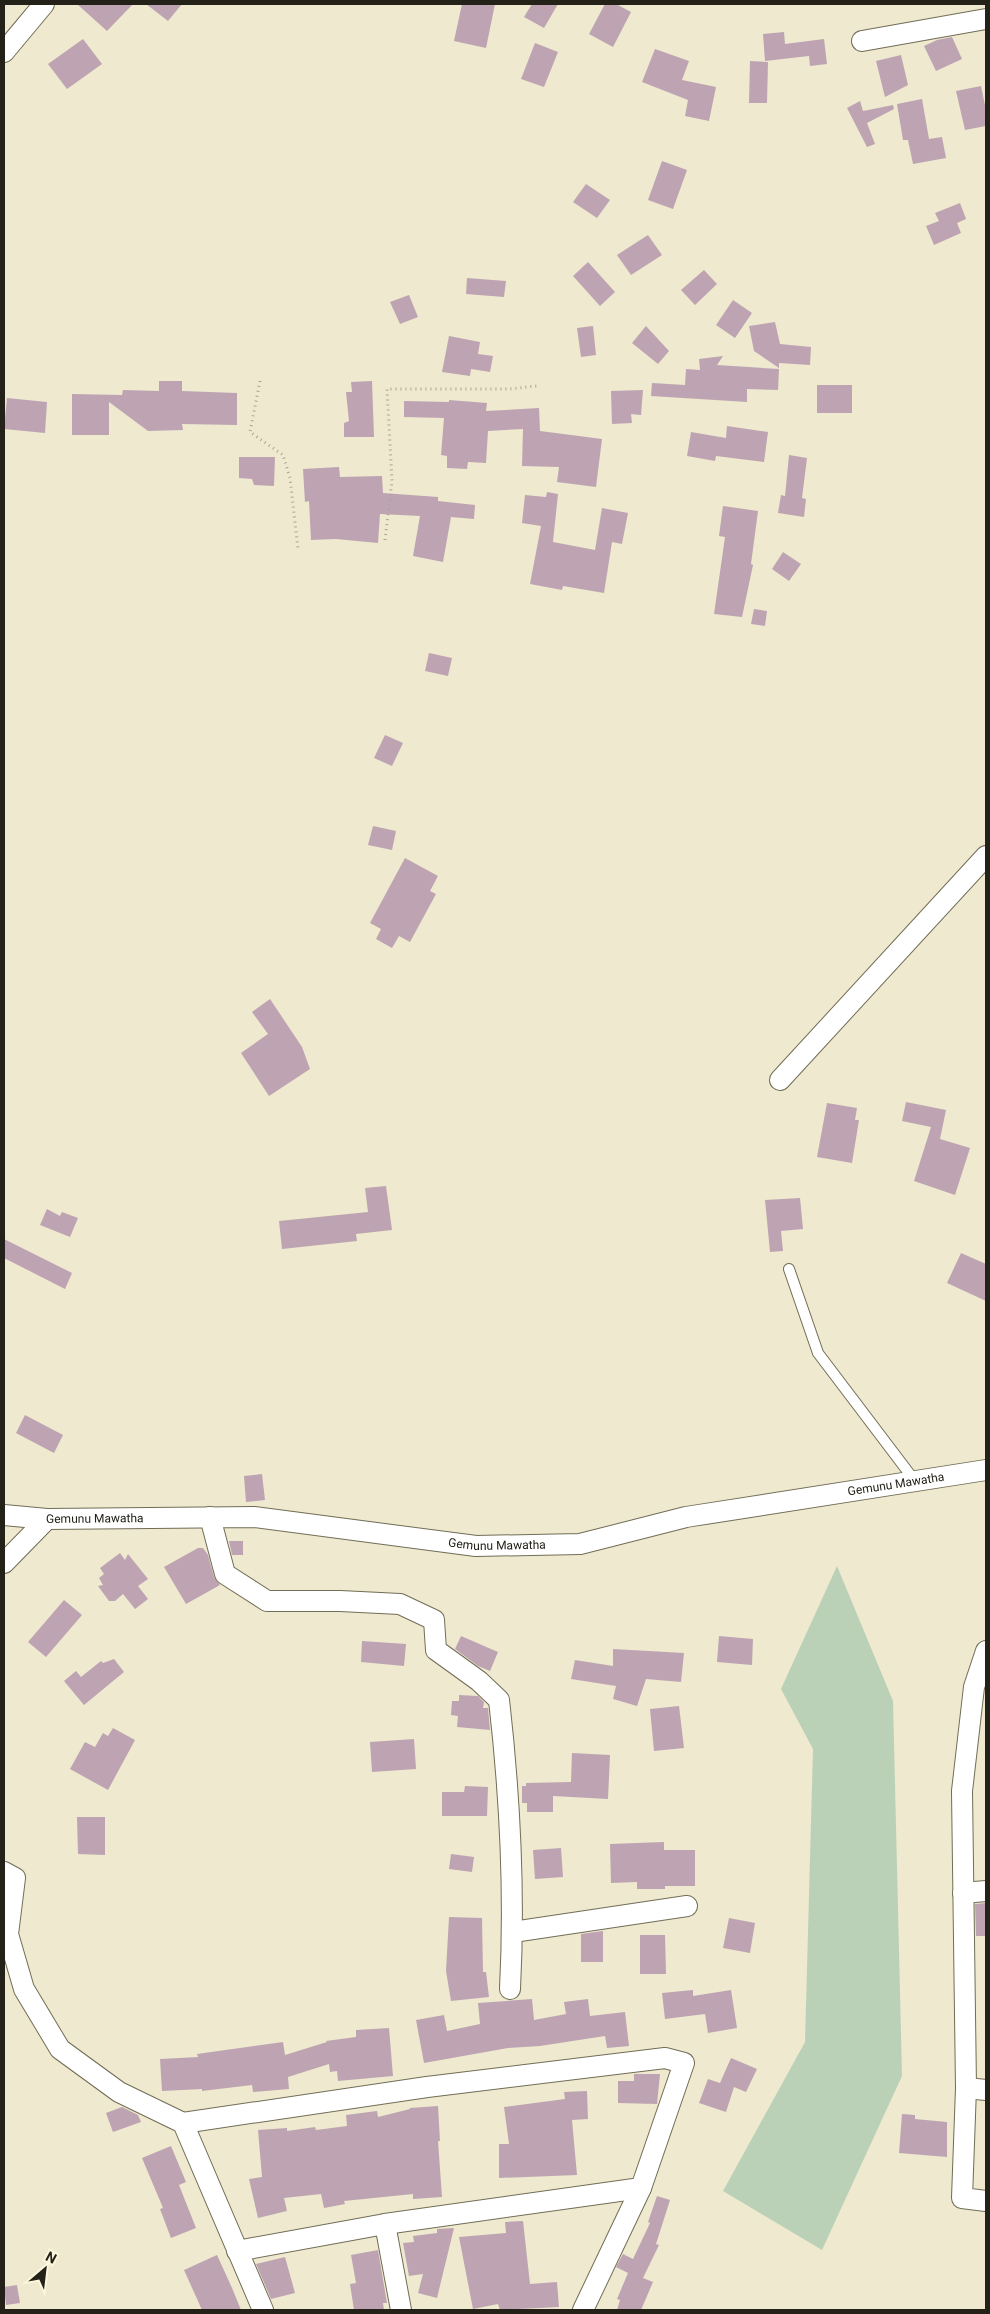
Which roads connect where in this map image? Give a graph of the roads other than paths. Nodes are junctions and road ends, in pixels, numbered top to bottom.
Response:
1 (44, 4) edge
2 (986, 19) edge
3 (862, 41) dead end
4 (4, 52) edge
5 (986, 856) edge
6 (780, 1080) dead end
7 (789, 1270) dead end
8 (986, 1470) edge
9 (915, 1481) junction
10 (4, 1515) edge
11 (210, 1517) junction
12 (47, 1519) junction
13 (4, 1563) edge
14 (986, 1651) edge
15 (4, 1872) edge
16 (986, 1891) edge
17 (963, 1893) junction
18 (688, 1906) dead end
19 (513, 1932) junction
20 (510, 1989) dead end
21 (966, 2088) junction
22 (986, 2090) edge
23 (183, 2123) junction
24 (641, 2188) junction
25 (986, 2201) edge
26 (385, 2224) junction
27 (237, 2251) junction
28 (263, 2310) edge
29 (401, 2310) edge
30 (583, 2310) edge

1 - 4 street
2 - 3 street
5 - 6 street
7 - 9 lane
8 - 9 street, Gemunu Mawatha
9 - 11 street, Gemunu Mawatha
10 - 12 street, Gemunu Mawatha
11 - 12 street, Gemunu Mawatha
11 - 19 street
12 - 13 street
14 - 17 street
15 - 23 street
16 - 17 street
17 - 21 street
18 - 19 street
19 - 20 street
21 - 22 street
21 - 25 street
23 - 24 street
23 - 27 street
24 - 26 street
24 - 30 street
26 - 27 street
26 - 29 street
27 - 28 street

